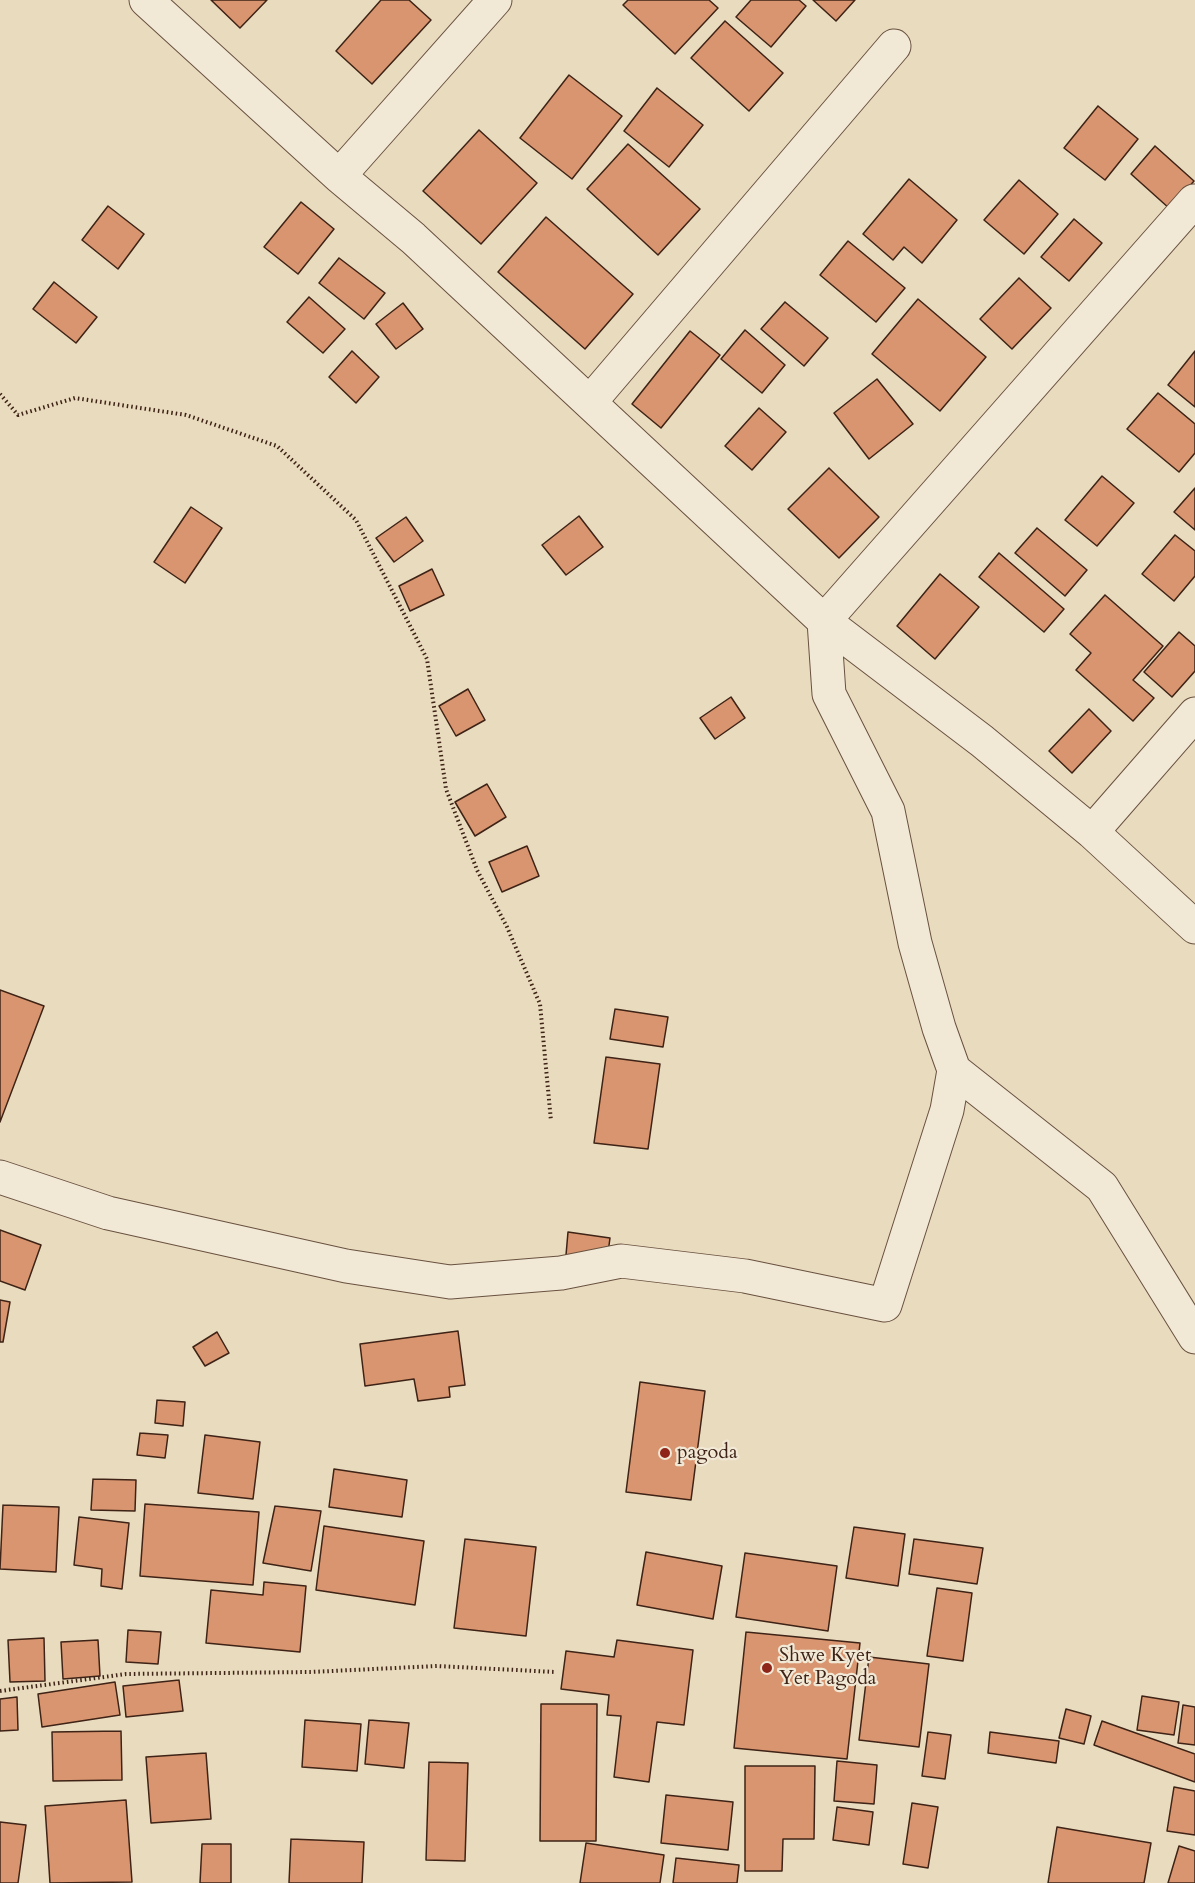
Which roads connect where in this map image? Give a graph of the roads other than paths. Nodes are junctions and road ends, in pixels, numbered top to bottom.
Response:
1 (146, 0) edge
2 (495, 0) edge
3 (894, 46) dead end
4 (339, 176) junction
5 (1194, 201) edge
6 (590, 402) junction
7 (824, 621) junction
8 (1195, 714) edge
9 (1092, 832) junction
10 (1195, 927) edge
11 (954, 1070) junction
12 (0, 1177) edge
13 (1195, 1337) edge

1 - 4 street
2 - 4 street
3 - 6 street
4 - 6 street
5 - 7 street
6 - 7 street
7 - 9 street
7 - 11 street
8 - 9 street
9 - 10 street
11 - 12 street
11 - 13 street

